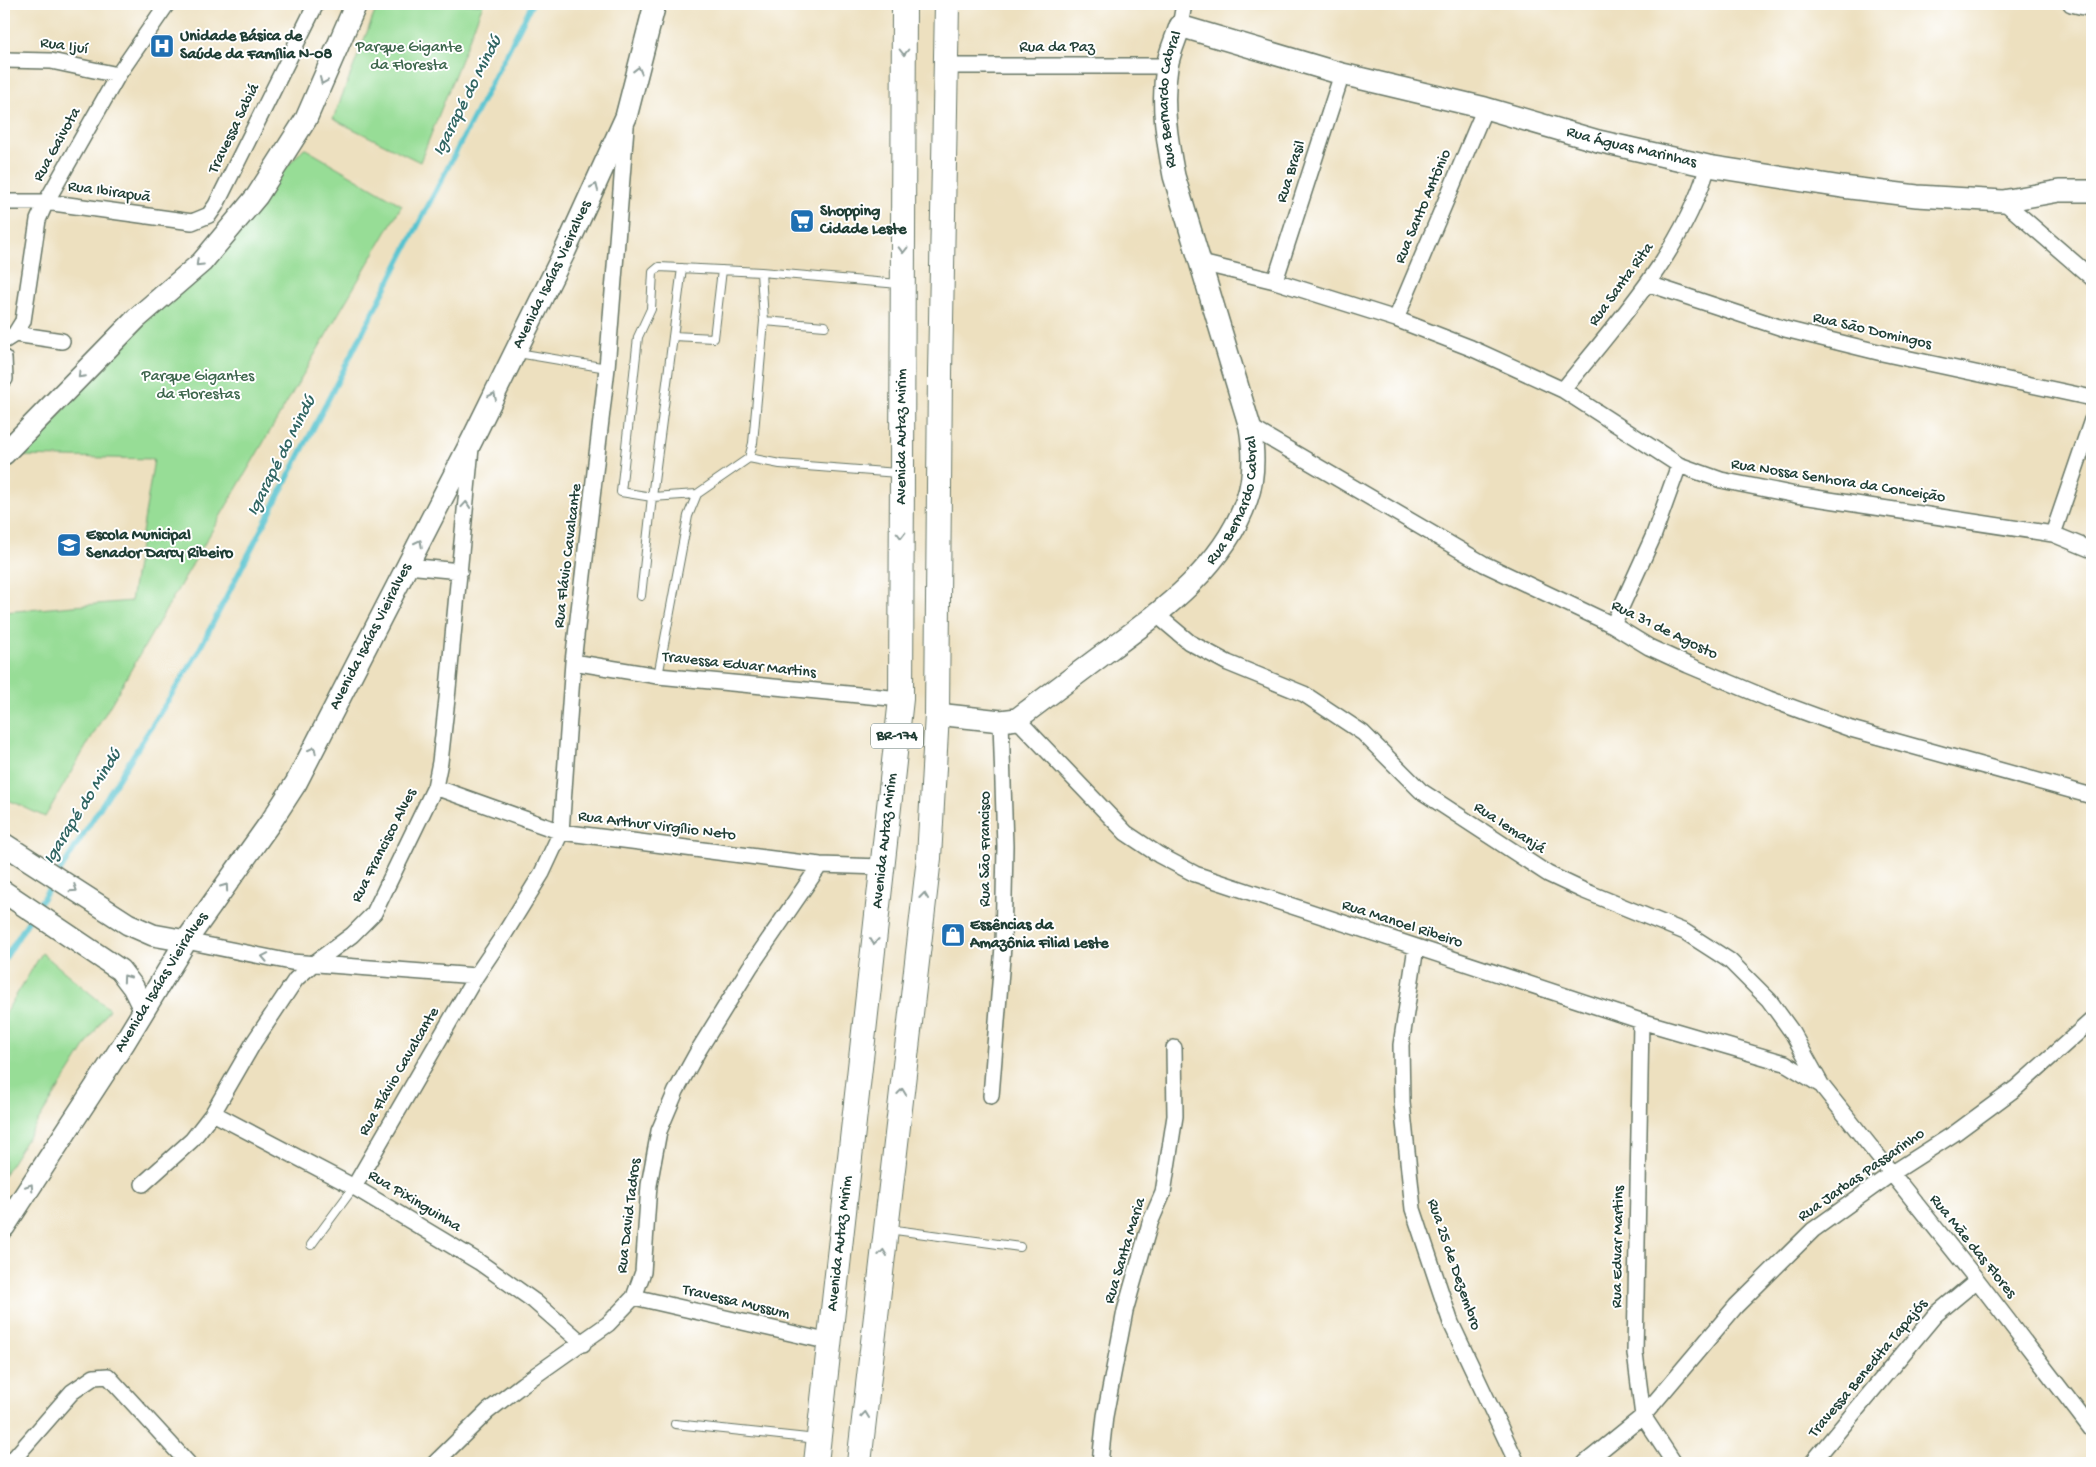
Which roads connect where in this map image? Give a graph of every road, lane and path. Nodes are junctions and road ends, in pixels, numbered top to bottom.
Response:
1 (167, 4) edge
2 (316, 4) edge
3 (356, 4) edge
4 (655, 4) edge
5 (904, 4) edge
6 (947, 4) edge
7 (1184, 4) edge
8 (2071, 4) edge
9 (2091, 9) edge
10 (1180, 26) junction
11 (4, 60) edge
12 (947, 66) junction
13 (1167, 66) junction
14 (1342, 74) junction
15 (118, 75) junction
16 (1485, 108) junction
17 (626, 117) junction
18 (1708, 166) junction
19 (2092, 191) edge
20 (2003, 201) junction
21 (4, 202) edge
22 (46, 202) junction
23 (209, 215) joint
24 (1201, 263) junction
25 (682, 268) junction
26 (722, 270) junction
27 (761, 272) junction
28 (2092, 278) edge
29 (1275, 281) junction
30 (903, 284) junction
31 (1649, 284) junction
32 (1396, 319) junction
33 (764, 321) junction
34 (825, 326) dead end
35 (673, 336) junction
36 (9, 338) edge
37 (62, 341) dead end
38 (515, 352) junction
39 (4, 358) edge
40 (607, 368) junction
41 (6, 379) dead end
42 (1563, 390) junction
43 (2092, 398) edge
44 (2092, 420) edge
45 (1250, 427) junction
46 (472, 440) junction
47 (4, 454) edge
48 (749, 458) junction
49 (1679, 465) junction
50 (901, 473) junction
51 (698, 494) junction
52 (652, 497) junction
53 (2053, 534) junction
54 (2092, 550) edge
55 (407, 566) junction
56 (460, 571) junction
57 (641, 596) dead end
58 (1157, 615) junction
59 (1613, 625) junction
60 (574, 662) junction
61 (658, 676) junction
62 (901, 699) junction
63 (937, 714) junction
64 (1009, 720) junction
65 (435, 787) junction
66 (2092, 796) edge
67 (561, 832) junction
68 (4, 844) edge
69 (820, 865) junction
70 (882, 868) junction
71 (4, 892) edge
72 (186, 941) junction
73 (1416, 947) junction
74 (313, 964) junction
75 (476, 976) junction
76 (144, 1009) junction
77 (2092, 1020) edge
78 (1641, 1021) junction
79 (1174, 1048) dead end
80 (1822, 1086) junction
81 (991, 1096) dead end
82 (213, 1113) junction
83 (1891, 1174) junction
84 (143, 1184) dead end
85 (354, 1186) junction
86 (4, 1228) edge
87 (886, 1228) junction
88 (311, 1245) dead end
89 (1020, 1247) dead end
90 (1977, 1280) junction
91 (634, 1297) junction
92 (830, 1342) junction
93 (583, 1344) junction
94 (1643, 1416) junction
95 (675, 1424) dead end
96 (2092, 1430) edge
97 (819, 1439) junction
98 (10, 1463) edge
99 (188, 1463) edge
100 (435, 1463) edge
101 (816, 1463) edge
102 (859, 1463) edge
103 (1100, 1463) edge
104 (1517, 1463) edge
105 (1585, 1463) edge
106 (1674, 1463) edge
107 (1812, 1463) edge

1 - 15 street, Rua Gaivota
2 - 23 street, Travessa Sabiá
3 -> 47 main road
17 -> 4 main road, Avenida Isaías Vieiralves
5 -> 30 main road, Avenida Autaz Mirim / BR-174
6 - 12 main road, BR-174
7 - 10 street, Rua Bernardo Cabral
8 - 9 street
10 - 13 main road, Rua Bernardo Cabral
10 - 14 main road, Rua Águas Marinhas
11 - 15 street, Rua Ijuí
12 - 13 street, Rua da Paz
12 - 63 main road, BR-174
13 - 24 main road, Rua Bernardo Cabral
14 - 16 main road, Rua Águas Marinhas
14 - 29 street, Rua Brasil
15 - 22 street, Rua Gaivota
16 - 18 main road, Rua Águas Marinhas
16 - 32 street, Rua Santo Antônio
38 -> 17 main road, Avenida Isaías Vieiralves
17 - 40 street, Rua Flávio Cavalcante
18 - 20 main road, Rua Águas Marinhas
18 - 31 street, Rua Santa Rita
19 - 20 main road, Rua Águas Marinhas
20 - 28 street
21 - 22 street, Rua Ibirapuã
22 - 23 street, Rua Ibirapuã
22 - 36 street, Rua Gaivota
24 - 29 street, Rua Nossa Senhora da Conceição
24 - 45 main road, Rua Bernardo Cabral
25 - 26 lane
25 - 35 lane
25 - 52 lane
26 - 27 lane
26 - 35 lane
27 - 30 lane
27 - 33 lane
29 - 32 street, Rua Nossa Senhora da Conceição
30 - 50 main road, Avenida Autaz Mirim / BR-174
31 - 42 street, Rua Santa Rita
31 - 43 street, Rua São Domingos
32 - 42 street, Rua Nossa Senhora da Conceição
33 - 34 lane
33 - 48 lane
35 - 52 lane
36 - 37 street
38 - 40 lane
46 -> 38 main road, Avenida Isaías Vieiralves
39 - 41 street
40 - 60 street, Rua Flávio Cavalcante
42 - 49 street, Rua Nossa Senhora da Conceição
44 - 53 street
45 - 58 main road, Rua Bernardo Cabral
45 - 59 street, Rua 31 de Agosto
55 -> 46 main road, Avenida Isaías Vieiralves
56 -> 46 street, Rua Francisco Alves
48 - 50 lane
48 - 51 lane
49 - 53 street, Rua Nossa Senhora da Conceição
49 - 59 street
50 -> 62 main road, Avenida Autaz Mirim / BR-174
51 - 52 lane
51 - 61 lane
52 - 57 lane
53 - 54 street, Rua Nossa Senhora da Conceição
55 - 56 street
72 -> 55 main road, Avenida Isaías Vieiralves
56 - 65 street, Rua Francisco Alves
58 - 64 main road, Rua Bernardo Cabral
58 - 80 street, Rua Iemanjá
59 - 66 street, Rua 31 de Agosto
60 - 61 street, Travessa Edvar Martins
60 - 67 street, Rua Flávio Cavalcante
61 - 62 street, Travessa Edvar Martins
62 - 70 main road, Avenida Autaz Mirim / BR-174
63 - 64 main road
87 -> 63 main road, BR-174
64 - 73 street, Rua Manoel Ribeiro
64 - 81 street, Rua São Francisco
65 - 67 street, Rua Arthur Virgílio Neto
65 - 74 street, Rua Francisco Alves
67 - 69 street, Rua Arthur Virgílio Neto
67 - 75 street, Rua Flávio Cavalcante
68 -> 72 main road
69 - 70 street, Rua Arthur Virgílio Neto
69 - 91 street, Rua David Tadros
70 -> 92 main road, Avenida Autaz Mirim / BR-174
76 -> 71 main road
74 -> 72 street
72 - 76 main road, Avenida Isaías Vieiralves
73 - 78 street, Rua Manoel Ribeiro
73 - 104 street, Rua 25 de Dezembro
74 - 75 street
74 - 82 street, Rua Francisco Alves
75 - 85 street, Rua Flávio Cavalcante
86 -> 76 main road, Avenida Isaías Vieiralves
77 - 83 street, Rua Jarbas Passarinho
78 - 80 street, Rua Manoel Ribeiro
78 - 94 street, Rua Edvar Martins
79 - 103 street, Rua Santa Maria
80 - 83 street, Rua Mãe das Flores
82 - 84 street, Rua Francisco Alves
82 - 85 street, Rua Pixinguinha
83 - 90 street, Rua Mãe das Flores
83 - 94 street, Rua Jarbas Passarinho
85 - 88 lane
85 - 93 street, Rua Pixinguinha
87 - 89 lane
102 -> 87 main road, BR-174
90 - 96 street, Rua Mãe das Flores
90 - 107 street, Travessa Benedita Tapajós
91 - 92 street, Travessa Mussum
91 - 93 street, Rua David Tadros
92 - 97 main road, Avenida Autaz Mirim / BR-174
93 - 100 street, Rua David Tadros
94 - 105 street, Rua Jarbas Passarinho
94 - 106 street, Rua Edvar Martins
95 - 97 lane
97 - 101 main road, Avenida Autaz Mirim / BR-174
98 - 99 street

